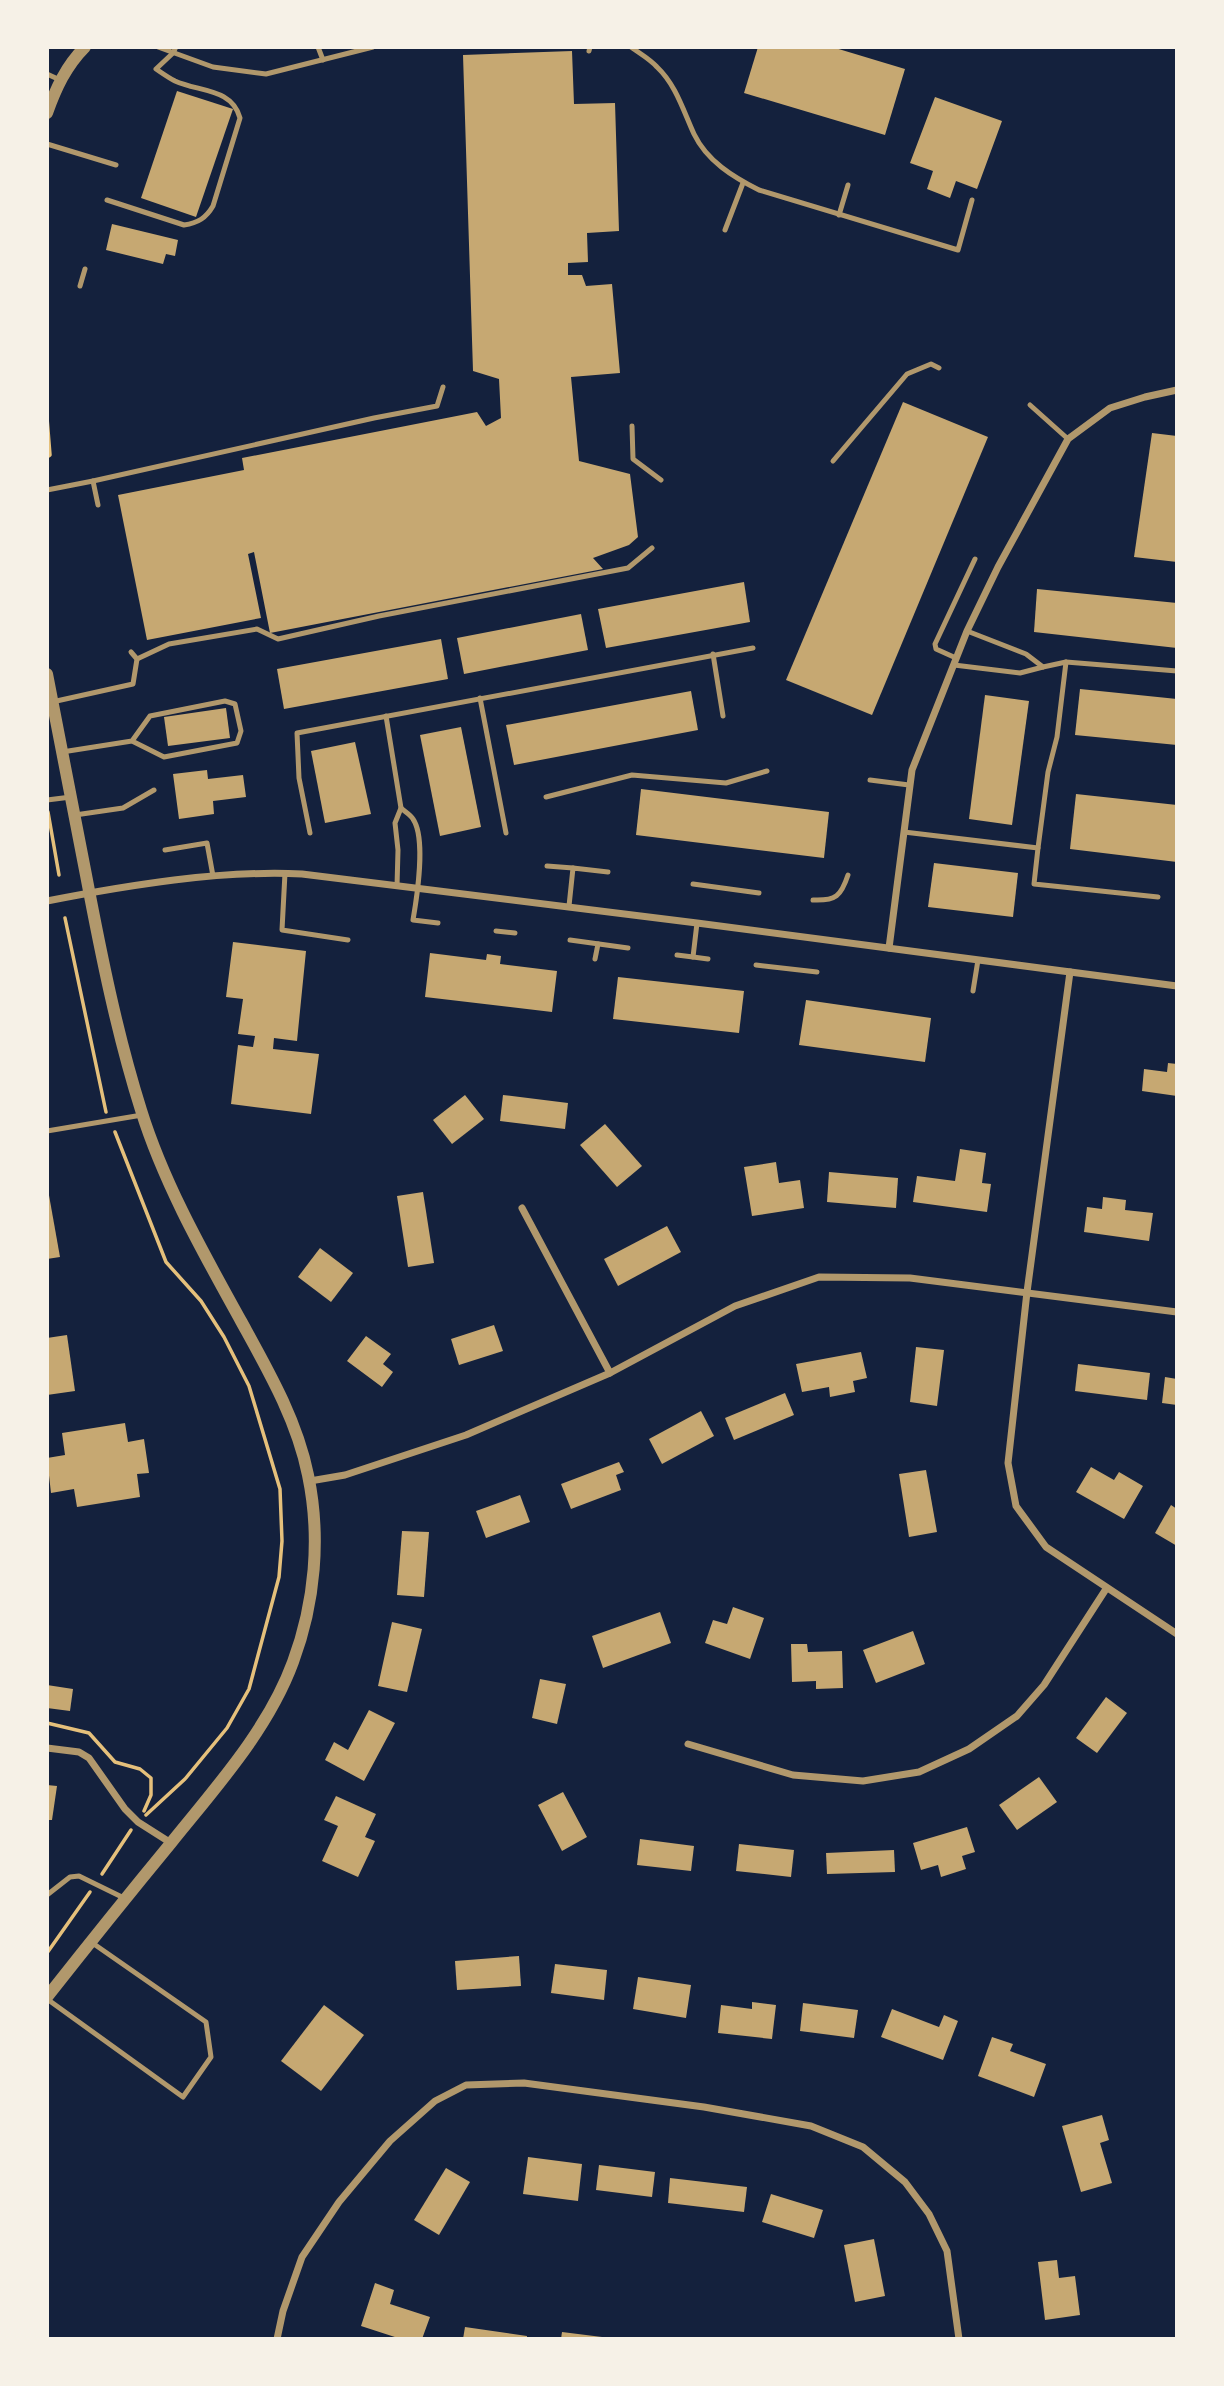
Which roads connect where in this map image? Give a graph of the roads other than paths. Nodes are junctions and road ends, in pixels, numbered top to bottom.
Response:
1 (85, 47) edge
2 (158, 47) edge
3 (318, 47) edge
4 (373, 47) edge
5 (631, 47) edge
6 (174, 50) edge
7 (74, 52) edge
8 (323, 60) junction
9 (47, 74) edge
10 (60, 80) junction
11 (47, 113) edge
12 (47, 144) edge
13 (116, 165) dead end
14 (743, 183) junction
15 (848, 184) dead end
16 (107, 200) dead end
17 (972, 200) dead end
18 (839, 215) junction
19 (724, 230) dead end
20 (85, 270) dead end
21 (80, 286) dead end
22 (939, 368) dead end
23 (443, 387) dead end
24 (1177, 390) edge
25 (1030, 405) dead end
26 (632, 426) dead end
27 (1068, 439) junction
28 (833, 461) dead end
29 (661, 480) dead end
30 (93, 481) junction
31 (47, 490) edge
32 (97, 505) dead end
33 (652, 548) dead end
34 (975, 559) dead end
35 (967, 631) junction
36 (753, 648) dead end
37 (131, 652) dead end
38 (713, 654) junction
39 (137, 659) junction
40 (955, 661) junction
41 (1066, 662) junction
42 (1043, 667) junction
43 (1177, 671) edge
44 (47, 674) edge
45 (50, 697) edge
46 (480, 698) junction
47 (386, 716) junction
48 (723, 716) dead end
49 (132, 741) junction
50 (62, 752) junction
51 (768, 771) dead end
52 (870, 780) dead end
53 (909, 785) junction
54 (154, 790) dead end
55 (71, 797) junction
56 (547, 797) dead end
57 (47, 800) edge
58 (401, 808) junction
59 (74, 815) junction
60 (904, 832) junction
61 (310, 833) dead end
62 (506, 833) dead end
63 (1038, 848) junction
64 (165, 850) dead end
65 (547, 866) dead end
66 (573, 868) junction
67 (608, 872) dead end
68 (285, 873) junction
69 (848, 875) dead end
70 (213, 876) junction
71 (693, 884) dead end
72 (397, 886) junction
73 (419, 888) junction
74 (90, 893) junction
75 (759, 893) dead end
76 (1157, 897) dead end
77 (813, 900) dead end
78 (47, 901) edge
79 (569, 906) junction
80 (438, 923) dead end
81 (697, 923) junction
82 (496, 931) dead end
83 (515, 933) dead end
84 (348, 940) dead end
85 (570, 940) dead end
86 (598, 944) junction
87 (628, 948) dead end
88 (889, 948) junction
89 (677, 955) dead end
90 (693, 957) junction
91 (596, 959) dead end
92 (708, 959) dead end
93 (978, 960) junction
94 (756, 965) dead end
95 (817, 972) dead end
96 (1070, 972) junction
97 (1177, 986) edge
98 (974, 991) dead end
99 (142, 1115) junction
100 (47, 1131) edge
101 (522, 1208) dead end
102 (1027, 1292) junction
103 (1177, 1311) edge
104 (610, 1373) junction
105 (310, 1481) junction
106 (1106, 1589) junction
107 (1177, 1634) edge
108 (688, 1744) dead end
109 (47, 1748) edge
110 (171, 1843) junction
111 (47, 1895) edge
112 (126, 1899) junction
113 (91, 1942) junction
114 (49, 1993) edge
115 (277, 2339) edge
116 (959, 2339) edge

1 - 7 street
2 - 6 lane
3 - 8 lane
4 - 8 lane
5 - 14 lane
6 - 8 lane
6 - 16 lane
7 - 10 street
9 - 10 lane
10 - 11 street
12 - 13 lane
14 - 18 lane
14 - 19 lane
15 - 18 lane
17 - 18 lane
20 - 21 lane
22 - 28 lane
23 - 30 lane
24 - 27 street
25 - 27 lane
26 - 29 lane
27 - 35 street
30 - 31 lane
30 - 32 lane
33 - 39 lane
34 - 40 lane
35 - 40 street
35 - 42 lane
36 - 38 lane
37 - 39 lane
38 - 46 lane
38 - 48 lane
39 - 45 lane
40 - 42 lane
40 - 53 street
41 - 42 lane
41 - 43 lane
41 - 63 lane
44 - 45 street
45 - 50 street
46 - 47 lane
46 - 62 lane
47 - 58 lane
47 - 61 lane
49 - 49 lane
49 - 50 lane
50 - 55 street
51 - 56 lane
52 - 53 lane
53 - 60 street
54 - 59 lane
55 - 57 lane
55 - 59 street
58 - 72 lane
58 - 73 lane
59 - 74 street
60 - 63 lane
60 - 88 street
63 - 76 lane
64 - 70 lane
65 - 66 lane
66 - 67 lane
66 - 79 lane
68 - 70 street
68 - 72 street
68 - 84 lane
69 - 77 lane
70 - 74 street
71 - 75 lane
72 - 73 street
73 - 79 street
73 - 80 lane
74 - 78 street
74 - 99 street
79 - 81 street
81 - 88 street
81 - 90 lane
82 - 83 lane
85 - 86 lane
86 - 87 lane
86 - 91 lane
88 - 93 street
89 - 90 lane
90 - 92 lane
93 - 96 street
93 - 98 lane
94 - 95 lane
96 - 97 street
96 - 102 street
99 - 100 lane
99 - 105 street
101 - 104 street
102 - 103 street
102 - 104 street
102 - 106 street
104 - 105 street
105 - 110 street
106 - 107 street
106 - 108 street
109 - 110 street
110 - 112 street
111 - 112 lane
112 - 113 street
113 - 114 street
113 - 114 lane
115 - 116 street

